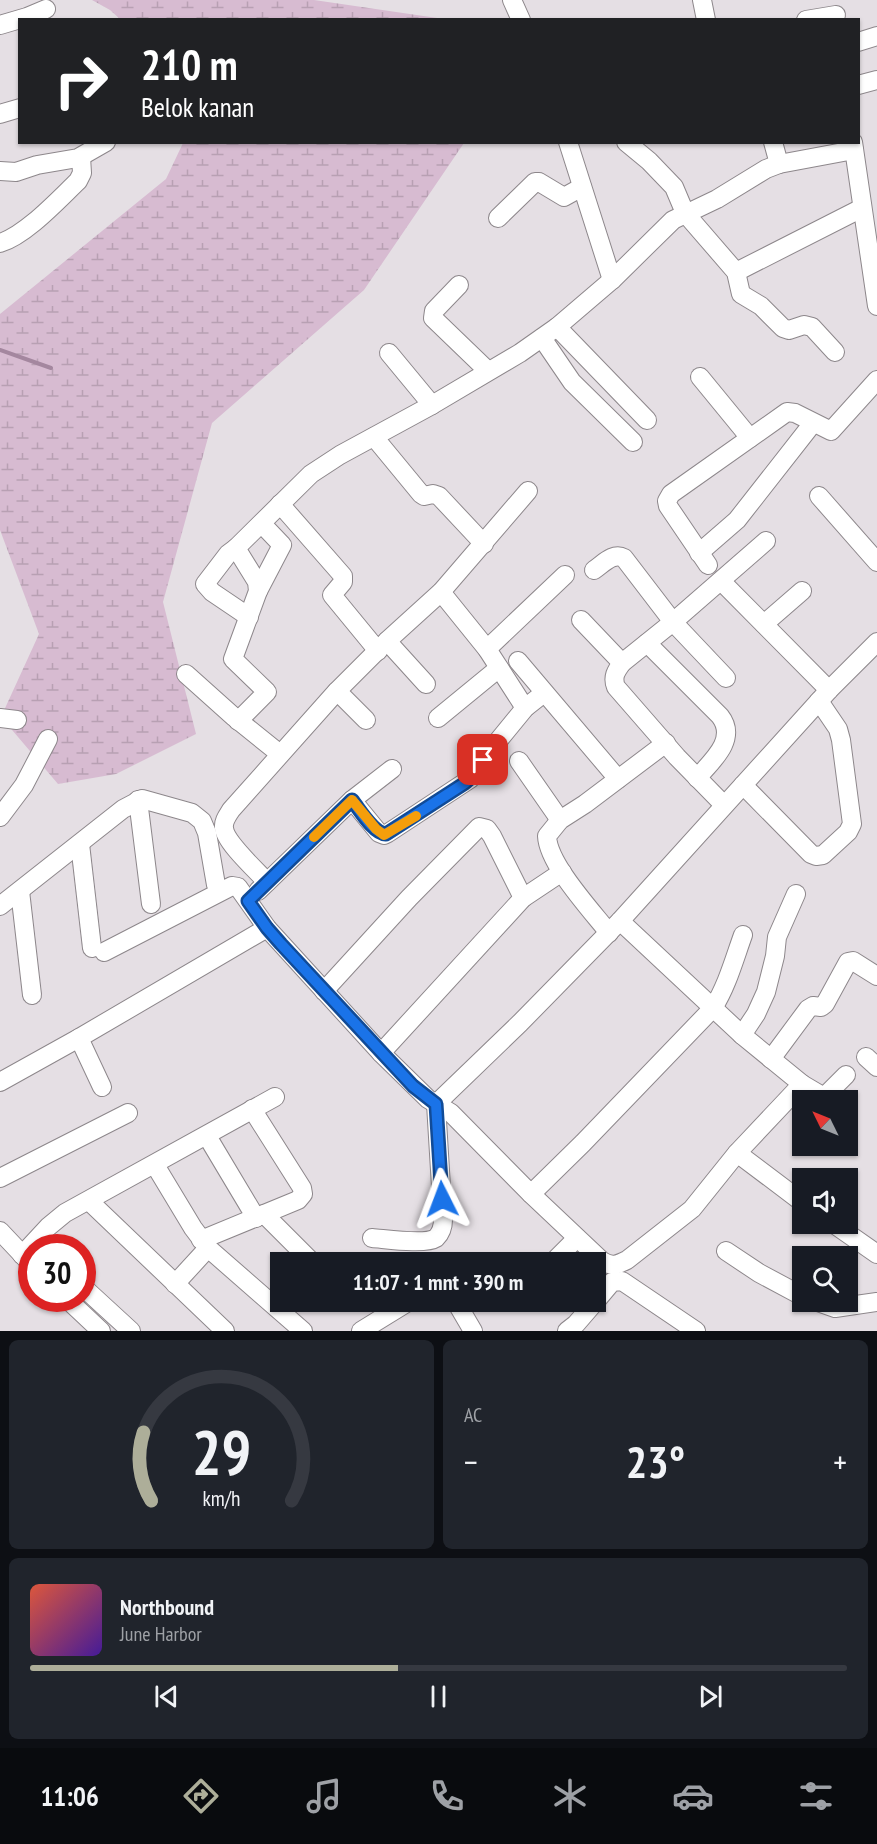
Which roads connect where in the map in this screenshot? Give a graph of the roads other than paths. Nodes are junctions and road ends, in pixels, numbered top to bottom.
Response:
1 (512, 0) edge
2 (702, 0) edge
3 (46, 9) dead end
4 (835, 12) edge
5 (28, 18) edge
6 (520, 18) edge
7 (706, 18) edge
8 (813, 18) edge
9 (18, 20) edge
10 (0, 24) edge
11 (877, 36) edge
12 (860, 41) edge
13 (877, 80) edge
14 (860, 84) edge
15 (18, 109) edge
16 (0, 114) edge
17 (103, 144) edge
18 (569, 144) edge
19 (629, 144) edge
20 (774, 144) edge
21 (854, 146) edge
22 (81, 157) junction
23 (779, 164) junction
24 (0, 171) edge
25 (582, 187) junction
26 (862, 208) junction
27 (686, 213) junction
28 (498, 218) dead end
29 (0, 243) edge
30 (736, 272) junction
31 (612, 280) junction
32 (459, 285) dead end
33 (877, 306) edge
34 (557, 327) junction
35 (542, 338) junction
36 (836, 352) dead end
37 (389, 353) dead end
38 (488, 371) junction
39 (700, 377) dead end
40 (877, 380) edge
41 (432, 405) junction
42 (647, 420) dead end
43 (813, 423) junction
44 (374, 437) junction
45 (750, 438) junction
46 (633, 442) dead end
47 (528, 491) dead end
48 (819, 496) dead end
49 (280, 504) junction
50 (262, 524) junction
51 (766, 541) dead end
52 (484, 544) junction
53 (236, 548) junction
54 (877, 562) edge
55 (594, 570) dead end
56 (565, 575) dead end
57 (721, 581) junction
58 (258, 591) junction
59 (802, 591) dead end
60 (441, 592) junction
61 (249, 616) junction
62 (580, 620) dead end
63 (673, 622) junction
64 (764, 624) junction
65 (877, 642) edge
66 (647, 643) junction
67 (382, 646) junction
68 (487, 649) junction
69 (518, 661) dead end
70 (622, 663) junction
71 (499, 668) junction
72 (186, 674) dead end
73 (726, 678) dead end
74 (426, 684) dead end
75 (337, 691) junction
76 (544, 693) junction
77 (824, 695) junction
78 (525, 708) junction
79 (438, 718) dead end
80 (366, 720) dead end
81 (238, 721) junction
82 (48, 739) dead end
83 (666, 743) junction
84 (280, 754) junction
85 (519, 761) dead end
86 (392, 769) dead end
87 (697, 778) junction
88 (618, 779) junction
89 (743, 785) junction
90 (138, 800) junction
91 (352, 800) junction
92 (724, 805) junction
93 (0, 817) edge
94 (560, 820) junction
95 (81, 844) junction
96 (562, 872) junction
97 (267, 882) junction
98 (216, 885) dead end
99 (20, 891) junction
100 (796, 894) dead end
101 (523, 898) junction
102 (248, 901) junction
103 (151, 904) dead end
104 (0, 906) edge
105 (615, 927) junction
106 (267, 928) junction
107 (743, 935) dead end
108 (877, 976) edge
109 (324, 991) junction
110 (32, 995) dead end
111 (713, 1008) junction
112 (742, 1035) junction
113 (79, 1038) junction
114 (381, 1053) junction
115 (771, 1059) junction
116 (846, 1075) dead end
117 (0, 1082) edge
118 (802, 1084) junction
119 (102, 1087) dead end
120 (275, 1097) dead end
121 (436, 1104) junction
122 (252, 1109) junction
123 (128, 1113) dead end
124 (207, 1136) junction
125 (737, 1153) junction
126 (155, 1165) junction
127 (0, 1178) edge
128 (531, 1194) junction
129 (792, 1195) edge
130 (88, 1201) junction
131 (260, 1216) junction
132 (0, 1231) edge
133 (46, 1234) edge
134 (848, 1234) edge
135 (372, 1238) dead end
136 (577, 1238) junction
137 (204, 1244) junction
138 (18, 1251) edge
139 (726, 1251) dead end
140 (301, 1252) edge
141 (563, 1252) edge
142 (877, 1254) edge
143 (175, 1284) junction
144 (606, 1289) edge
145 (792, 1291) edge
146 (96, 1299) edge
147 (877, 1302) edge
148 (858, 1305) edge
149 (80, 1312) edge
150 (398, 1312) edge
151 (461, 1312) edge
152 (589, 1312) edge
153 (384, 1326) edge
154 (579, 1328) edge
155 (470, 1329) edge
156 (97, 1330) edge
157 (131, 1331) edge
158 (225, 1331) edge
159 (303, 1331) edge
160 (361, 1331) edge
161 (696, 1331) edge

1 - 6 street
2 - 7 street
3 - 5 street
4 - 8 street
9 - 10 street
11 - 12 street
13 - 14 street
15 - 16 street
17 - 22 street
18 - 25 street
19 - 27 street
20 - 23 street
21 - 23 street
21 - 26 street
22 - 24 street
22 - 29 street
23 - 27 street
25 - 28 street
25 - 31 street
26 - 30 street
26 - 33 street
27 - 30 street
27 - 31 street
30 - 36 street
31 - 34 street
32 - 38 street
34 - 35 street
34 - 42 street
35 - 38 street
35 - 46 street
37 - 41 street
38 - 41 street
39 - 45 street
40 - 43 street
41 - 44 street
43 - 45 street
43 - 45 street
44 - 49 street
44 - 52 street
47 - 52 street
48 - 54 street
49 - 50 street
49 - 67 street
50 - 53 street
50 - 58 street
51 - 57 street
52 - 60 street
53 - 58 street
53 - 61 street
55 - 63 street
56 - 68 street
57 - 63 street
57 - 64 street
58 - 61 street
59 - 64 street
60 - 67 street
60 - 68 street
61 - 81 street
62 - 70 street
63 - 66 street
63 - 73 street
64 - 77 street
65 - 77 street
66 - 70 street
66 - 87 street
67 - 74 street
67 - 75 street
68 - 71 street
69 - 76 street
70 - 83 street
71 - 78 street
71 - 79 street
72 - 81 street
75 - 80 street
75 - 84 street
76 - 78 street
76 - 88 street
77 - 89 street
77 - 89 street
78 - 91 street
81 - 84 street
82 - 93 street
83 - 87 street
83 - 88 street
84 - 97 street
85 - 94 street
86 - 91 street
87 - 92 street
88 - 94 street
89 - 92 street
90 - 95 street
90 - 98 street
90 - 103 street
91 - 97 street
92 - 105 street
94 - 96 street
95 - 99 street
95 - 102 street
96 - 101 street
96 - 105 street
97 - 102 street
99 - 104 street
99 - 110 street
100 - 112 street
101 - 109 street
101 - 114 street
102 - 106 street
105 - 111 street
105 - 121 street
106 - 109 street
106 - 113 street
107 - 111 street
108 - 115 street
109 - 114 street
111 - 112 street
111 - 128 street
112 - 115 street
113 - 117 street
113 - 119 street
114 - 121 street
115 - 118 street
116 - 118 street
118 - 125 street
120 - 122 street
121 - 128 street
121 - 135 street
122 - 124 street
122 - 131 street
123 - 127 street
124 - 126 street
124 - 131 street
125 - 129 street
125 - 136 street
126 - 130 street
126 - 137 street
128 - 136 street
130 - 133 street
130 - 143 street
131 - 137 street
131 - 140 street
132 - 138 street
134 - 142 street
136 - 141 street
137 - 143 street
137 - 159 street
139 - 145 street
143 - 158 street
144 - 161 street
146 - 157 street
147 - 148 street
149 - 156 street
150 - 153 street
151 - 155 street
152 - 154 street
153 - 160 street

